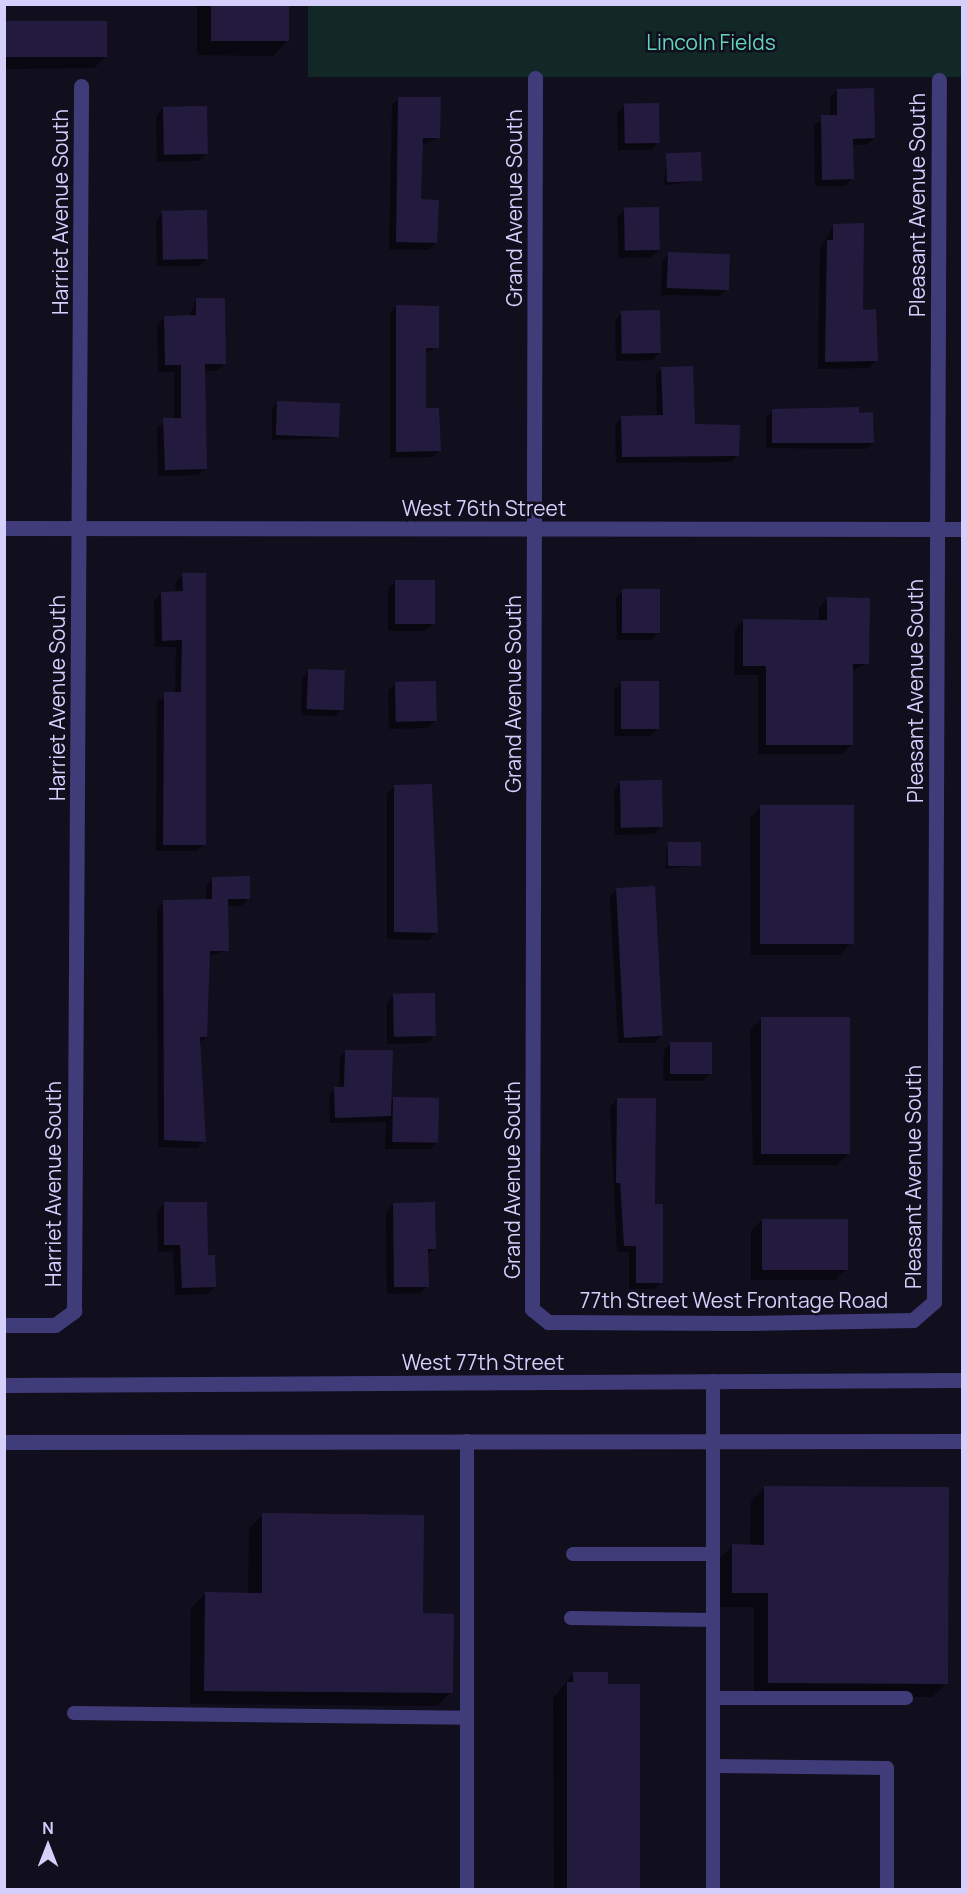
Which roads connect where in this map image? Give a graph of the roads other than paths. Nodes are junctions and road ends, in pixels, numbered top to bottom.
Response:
1 (536, 78) dead end
2 (939, 80) dead end
3 (81, 86) dead end
4 (4, 528) edge
5 (79, 528) junction
6 (534, 529) junction
7 (963, 529) edge
8 (936, 530) junction
9 (934, 1302) joint
10 (532, 1310) joint
11 (4, 1325) edge
12 (963, 1380) edge
13 (713, 1381) junction
14 (4, 1385) edge
15 (713, 1440) junction
16 (466, 1441) junction
17 (963, 1441) edge
18 (4, 1442) edge
19 (573, 1554) dead end
20 (713, 1554) junction
21 (571, 1618) dead end
22 (713, 1620) junction
23 (714, 1698) junction
24 (906, 1698) dead end
25 (74, 1713) dead end
26 (466, 1718) junction
27 (714, 1766) junction
28 (466, 1890) edge
29 (713, 1890) edge
30 (887, 1890) edge

1 - 6 street, Grand Avenue South
2 - 8 street, Pleasant Avenue South
3 - 5 street, Harriet Avenue South
4 - 5 street, West 76th Street
5 - 6 street, West 76th Street
5 - 11 street, Harriet Avenue South
6 - 8 street, West 76th Street
6 - 10 street, Grand Avenue South
7 - 8 street, West 76th Street
8 - 9 street, Pleasant Avenue South
9 - 10 street, 77th Street West Frontage Road
12 - 13 street, West 77th Street
13 - 14 street, West 77th Street
13 - 15 lane
15 - 16 street
15 - 17 street
15 - 20 lane
16 - 18 street
16 - 26 lane
19 - 20 lane
20 - 22 lane
21 - 22 lane
22 - 23 lane
23 - 24 lane
23 - 27 lane
25 - 26 lane
26 - 28 lane
27 - 29 lane
27 - 30 lane

